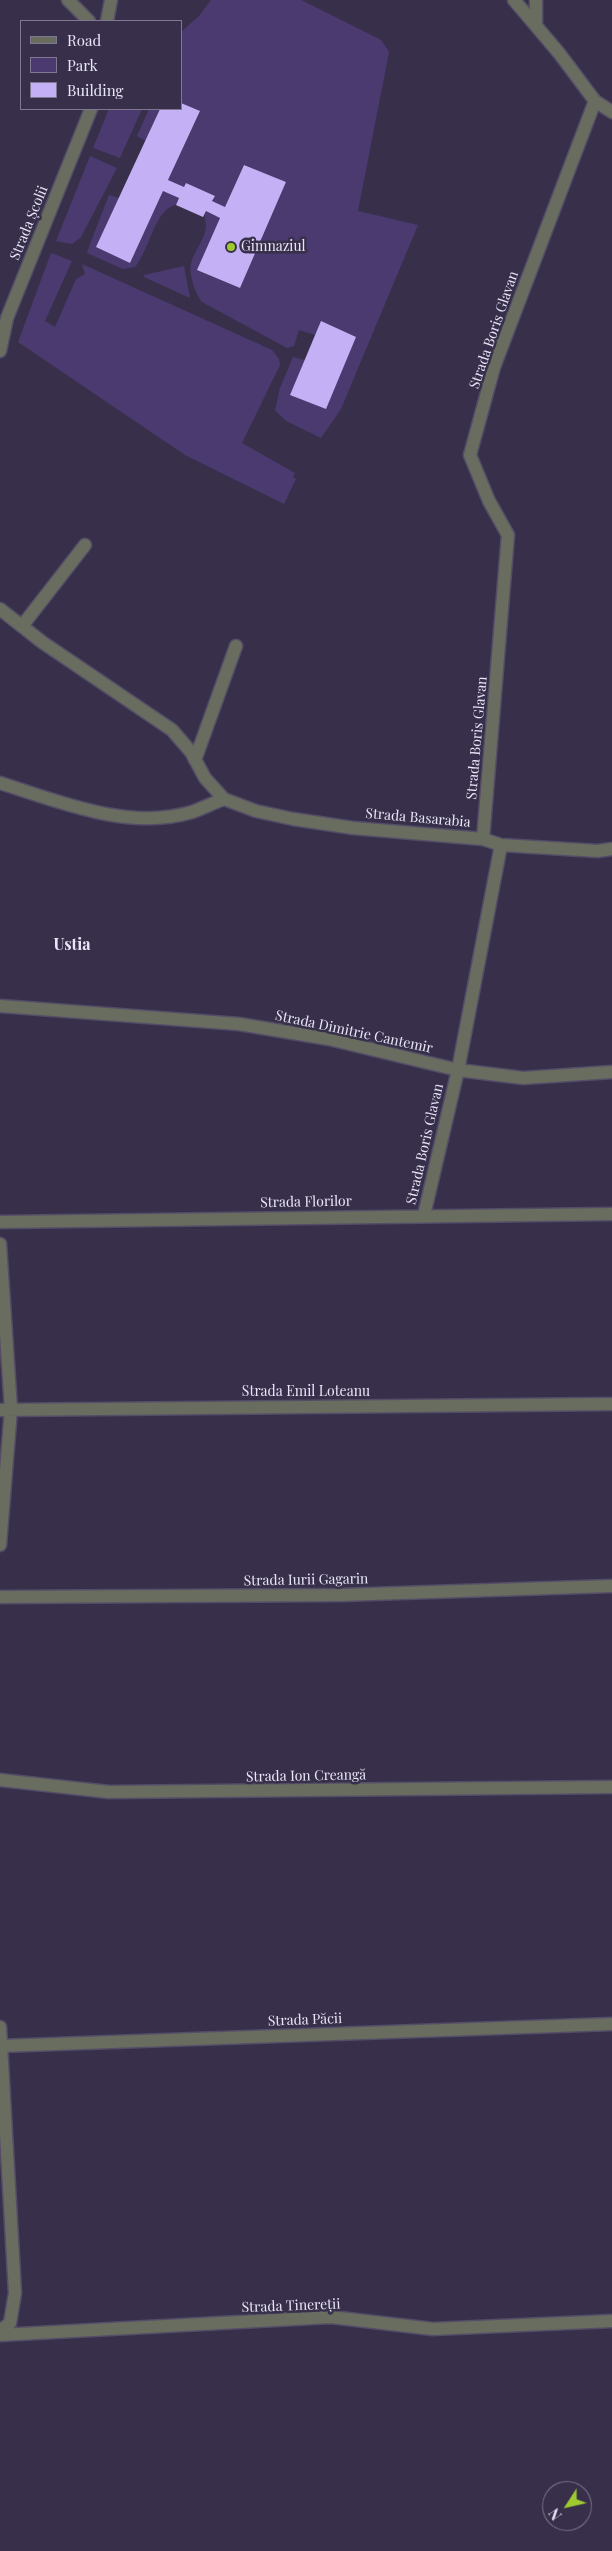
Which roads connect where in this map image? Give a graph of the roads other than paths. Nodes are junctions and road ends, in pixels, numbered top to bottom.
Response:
1 (68, 0) edge
2 (111, 0) edge
3 (514, 0) edge
4 (536, 0) edge
5 (89, 20) edge
6 (107, 20) edge
7 (536, 24) junction
8 (595, 101) junction
9 (92, 110) edge
10 (612, 112) edge
11 (0, 351) edge
12 (84, 545) dead end
13 (0, 608) edge
14 (22, 626) junction
15 (236, 646) dead end
16 (195, 760) junction
17 (0, 783) edge
18 (224, 799) junction
19 (483, 839) junction
20 (501, 845) junction
21 (612, 849) edge
22 (0, 1006) edge
23 (458, 1070) junction
24 (612, 1072) edge
25 (612, 1214) edge
26 (424, 1215) junction
27 (0, 1222) edge
28 (0, 1244) edge
29 (612, 1404) edge
30 (5, 1410) edge
31 (0, 1544) edge
32 (612, 1586) edge
33 (0, 1597) edge
34 (0, 1780) edge
35 (612, 1787) edge
36 (612, 2024) edge
37 (0, 2026) edge
38 (1, 2046) edge
39 (612, 2321) edge
40 (0, 2331) edge
41 (0, 2335) edge

1 - 5 street
2 - 6 street
3 - 7 street
4 - 7 street
7 - 8 street
8 - 10 street
8 - 19 street, Strada Boris Glavan
9 - 11 street, Strada Școlii
12 - 14 street
13 - 14 street, Strada Basarabia
14 - 16 street, Strada Basarabia
15 - 16 street
16 - 18 street, Strada Basarabia
17 - 18 street
18 - 19 street, Strada Basarabia
19 - 20 street, Strada Basarabia
20 - 21 street, Strada Basarabia
20 - 23 street, Strada Boris Glavan
22 - 23 street, Strada Dimitrie Cantemir
23 - 24 street, Strada Dimitrie Cantemir
23 - 26 street, Strada Boris Glavan
25 - 26 street, Strada Florilor
26 - 27 street, Strada Florilor
28 - 30 street
29 - 30 street, Strada Emil Loteanu
30 - 31 street
32 - 33 street, Strada Iurii Gagarin
34 - 35 street, Strada Ion Creangă
36 - 38 street, Strada Păcii
37 - 38 street
38 - 40 street
39 - 41 street, Strada Tinereții

